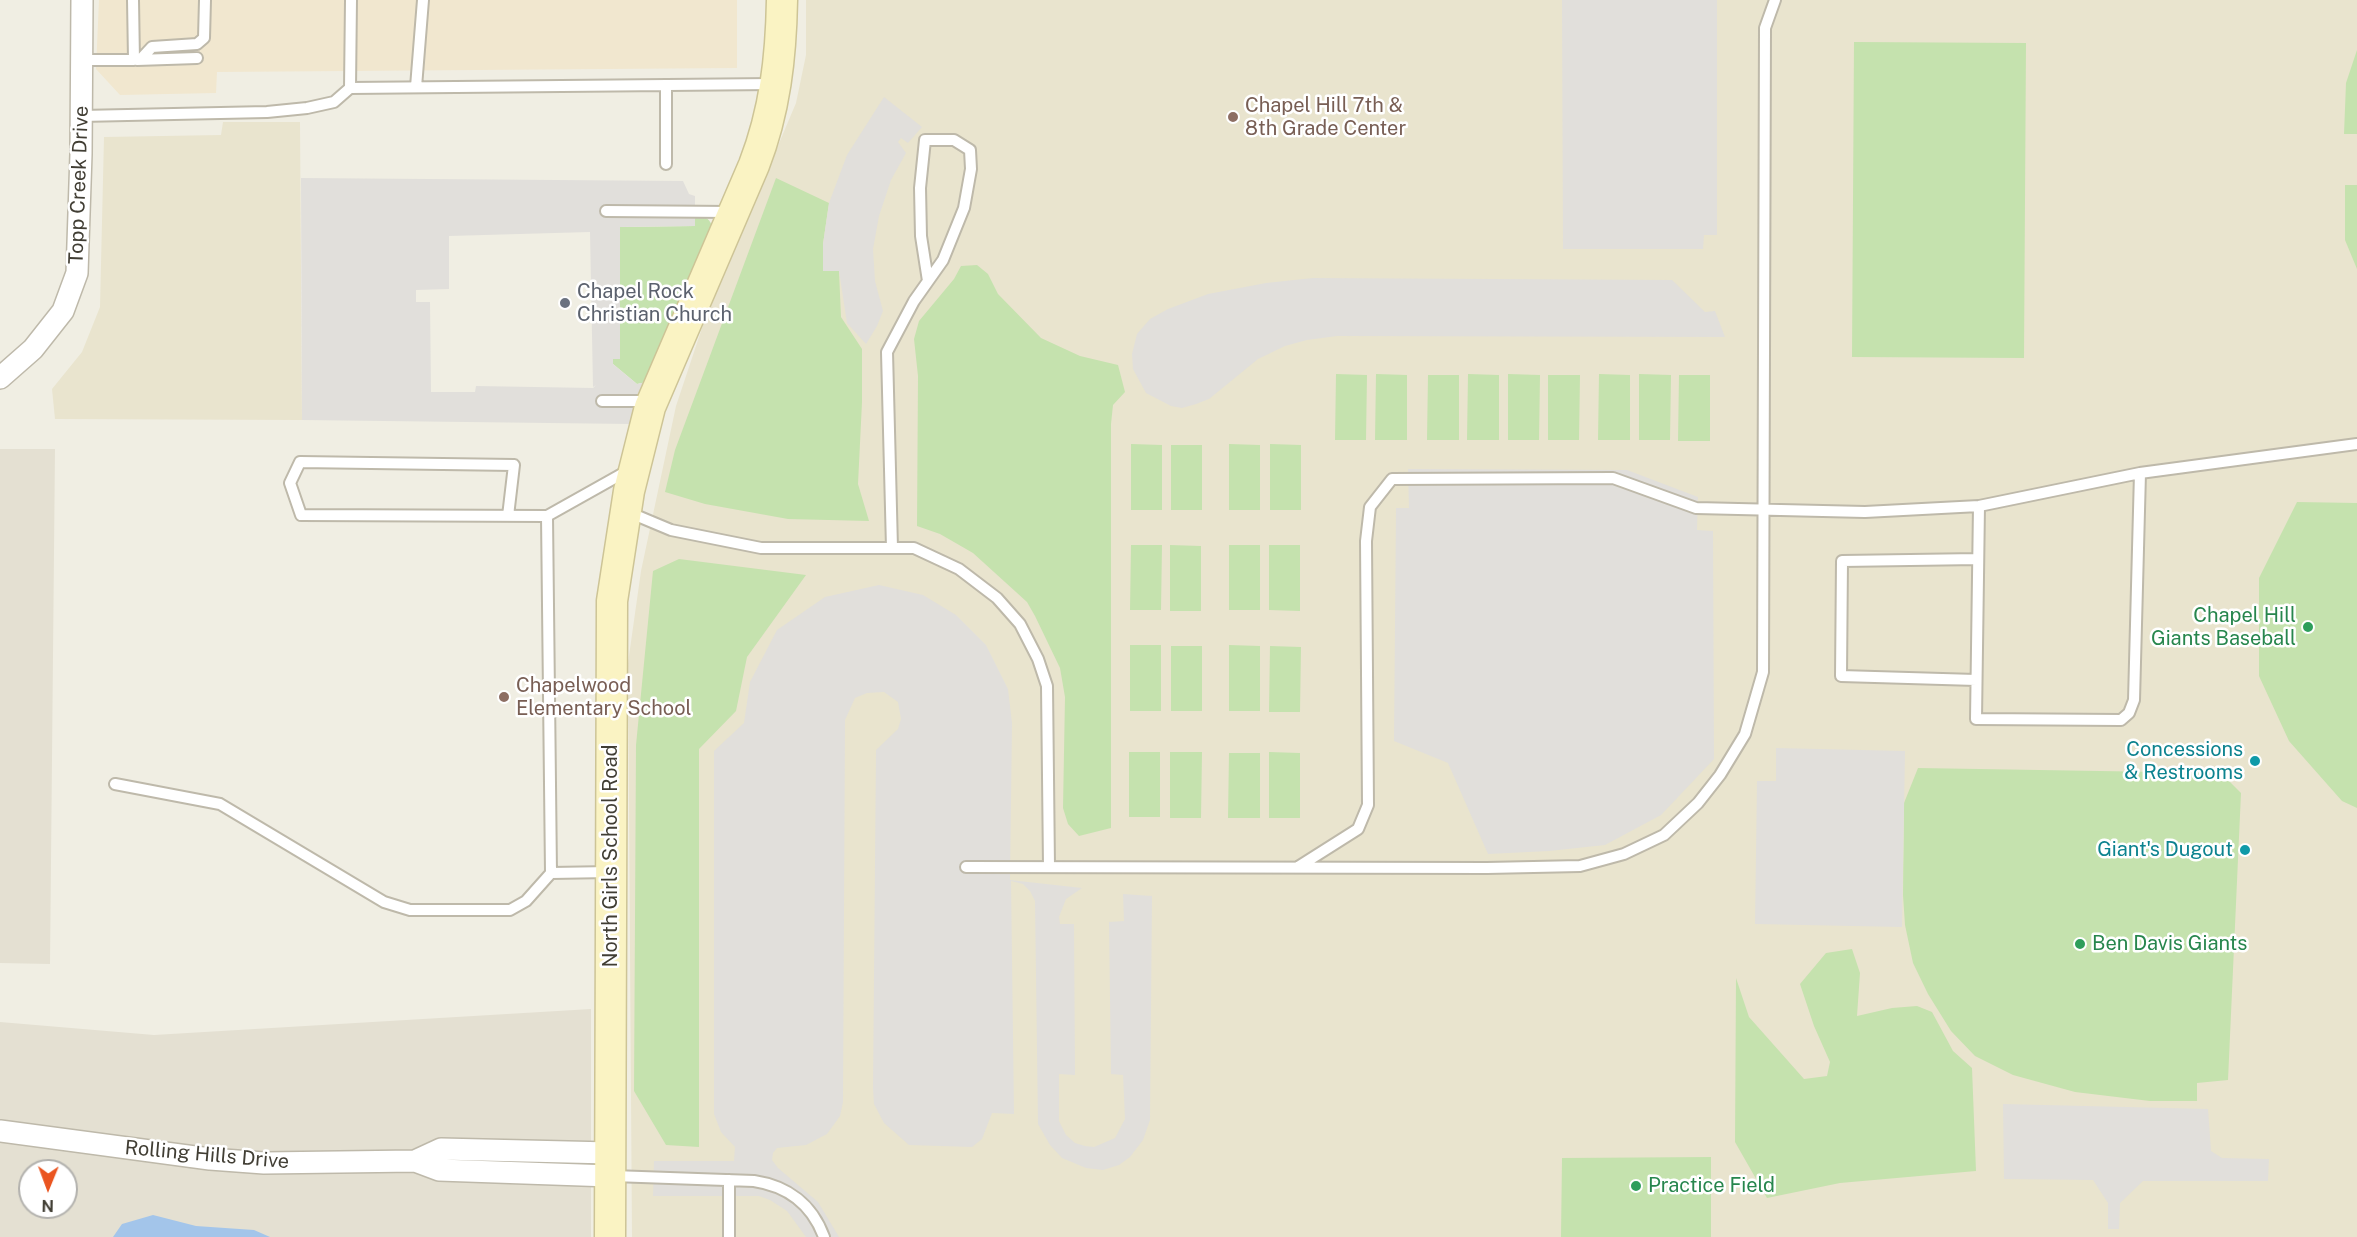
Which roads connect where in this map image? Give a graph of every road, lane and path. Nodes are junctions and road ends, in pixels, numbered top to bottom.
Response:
1 (82, 0) edge
2 (133, 0) edge
3 (205, 0) edge
4 (351, 0) edge
5 (423, 0) edge
6 (782, 0) edge
7 (1774, 0) edge
8 (197, 58) dead end
9 (81, 60) junction
10 (137, 60) junction
11 (777, 84) junction
12 (666, 85) junction
13 (416, 87) junction
14 (350, 88) junction
15 (81, 116) junction
16 (666, 164) dead end
17 (606, 211) dead end
18 (734, 212) junction
19 (928, 281) junction
20 (0, 378) edge
21 (602, 401) dead end
22 (652, 401) junction
23 (2357, 444) edge
24 (635, 467) junction
25 (2140, 473) junction
26 (1979, 506) junction
27 (1763, 510) junction
28 (626, 512) junction
29 (508, 516) junction
30 (547, 516) junction
31 (892, 548) junction
32 (1978, 559) junction
33 (1976, 680) junction
34 (115, 784) dead end
35 (966, 867) dead end
36 (1050, 867) junction
37 (1297, 867) junction
38 (611, 872) junction
39 (551, 873) junction
40 (0, 1131) edge
41 (610, 1164) junction
42 (729, 1180) junction
43 (610, 1237) edge
44 (729, 1237) edge
45 (824, 1237) edge

1 - 9 street, Topp Creek Drive
2 - 10 lane
3 - 10 lane
4 - 14 lane
5 - 13 lane
6 - 11 main road, North Girls School Road
7 - 27 lane
8 - 10 lane
9 - 10 lane
9 - 15 street, Topp Creek Drive
11 - 12 lane
11 - 18 main road, North Girls School Road
12 - 13 lane
12 - 16 lane
13 - 14 lane
14 - 15 lane
15 - 20 street, Topp Creek Drive
17 - 18 lane
18 - 22 main road, North Girls School Road
19 - 19 lane
19 - 31 lane
21 - 22 lane
22 - 24 main road, North Girls School Road
23 - 25 lane
24 - 28 main road, North Girls School Road
24 - 30 lane
25 - 26 lane
25 - 33 lane
26 - 27 lane
26 - 32 lane
27 - 37 lane
27 - 37 lane
28 - 31 lane
28 - 38 main road, North Girls School Road
29 - 29 lane
29 - 30 lane
30 - 39 lane
31 - 36 lane
32 - 33 lane
32 - 33 lane
34 - 39 lane
35 - 36 lane
36 - 37 lane
38 - 39 lane
38 - 41 main road, North Girls School Road
40 - 41 street, Rolling Hills Drive
41 - 42 lane
41 - 43 main road, North Girls School Road
42 - 44 lane
42 - 45 lane

